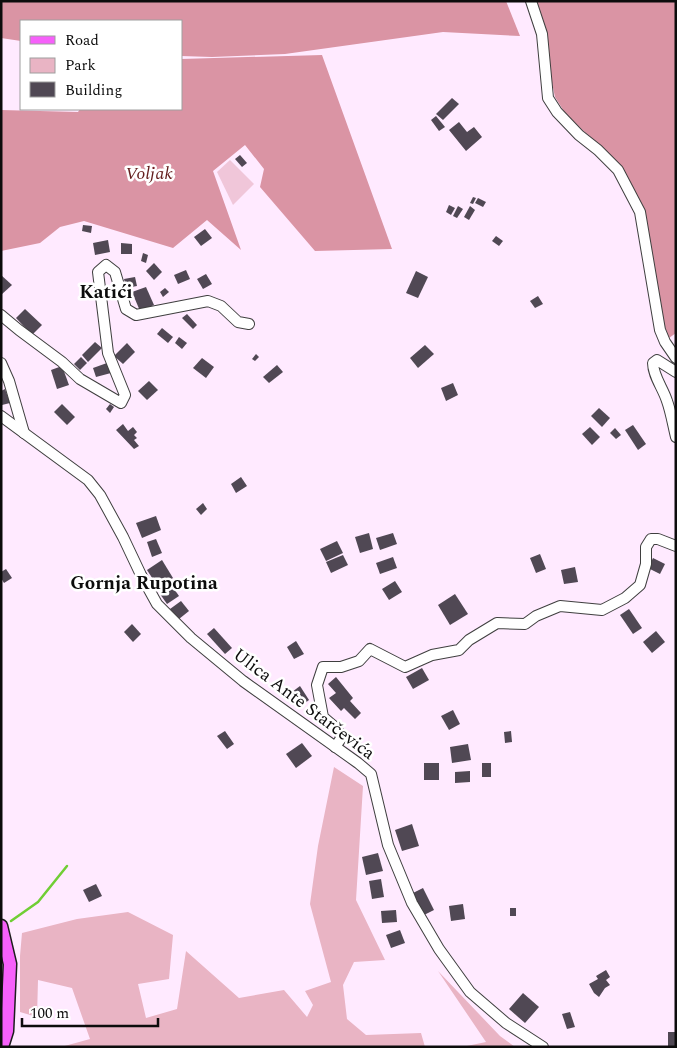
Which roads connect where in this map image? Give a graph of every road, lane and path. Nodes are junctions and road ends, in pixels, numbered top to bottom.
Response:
1 (531, 1) edge
2 (1, 315) edge
3 (249, 324) dead end
4 (676, 358) edge
5 (1, 363) edge
6 (676, 372) edge
7 (1, 416) edge
8 (24, 434) junction
9 (676, 437) edge
10 (676, 546) edge
11 (335, 747) junction
12 (1, 926) edge
13 (2, 1047) edge
14 (543, 1047) edge

1 - 4 street
2 - 3 street
5 - 8 street
6 - 9 street
7 - 8 street, Ulica Ante Starčevića
8 - 11 street, Ulica Ante Starčevića
10 - 11 street
11 - 14 street, Ulica Ante Starčevića
12 - 13 main road

